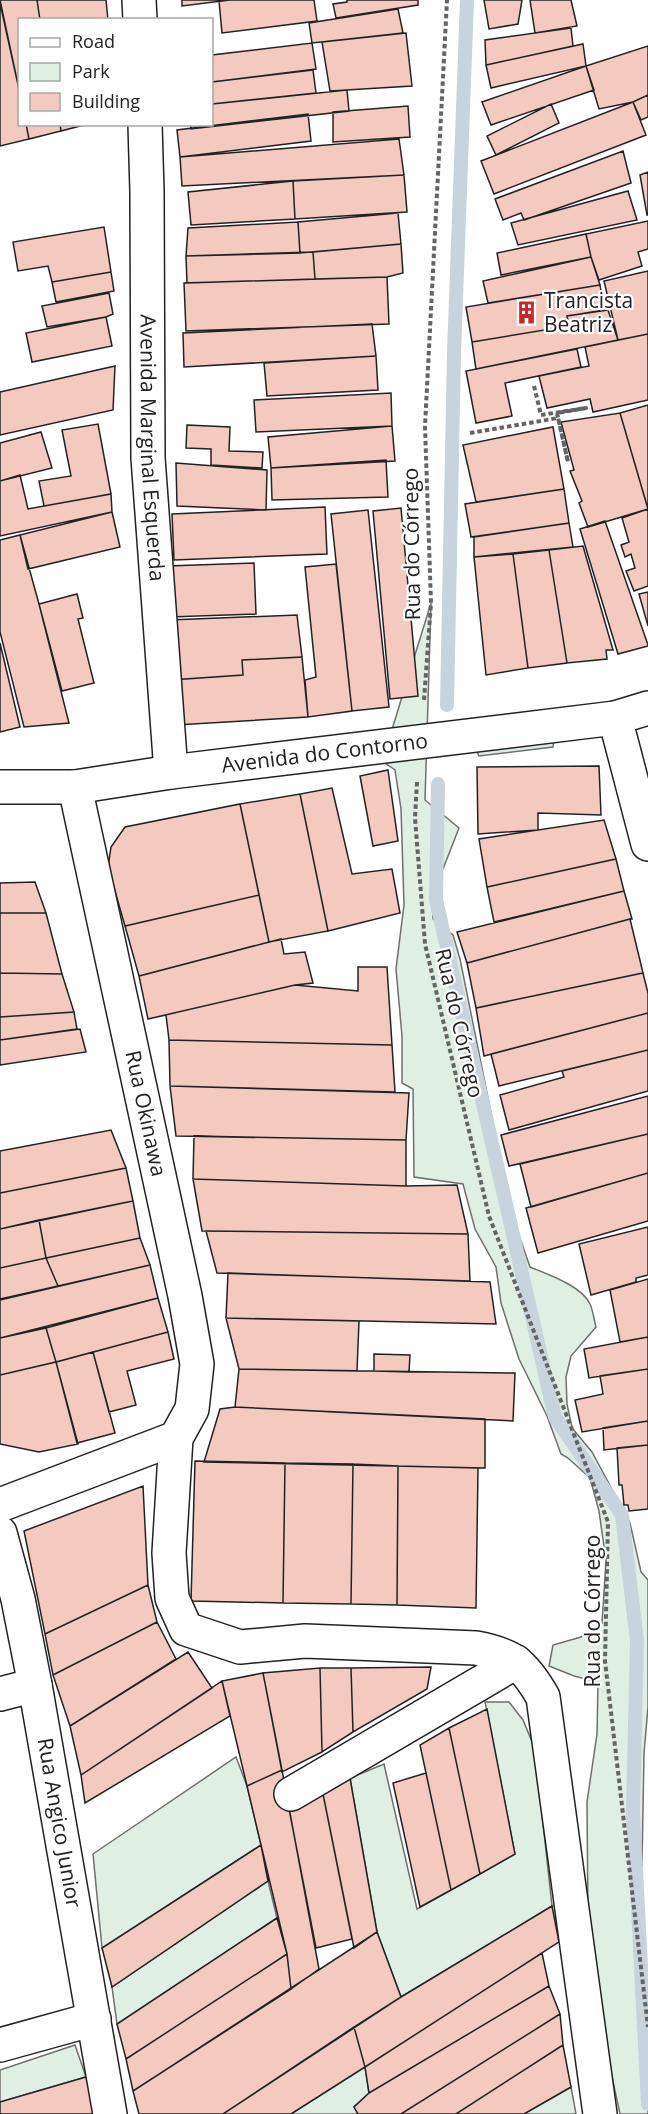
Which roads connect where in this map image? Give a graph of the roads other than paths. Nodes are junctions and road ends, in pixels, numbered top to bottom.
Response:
1 (139, 0) edge
2 (140, 18) edge
3 (144, 126) edge
4 (648, 708) edge
5 (615, 718) junction
6 (171, 772) junction
7 (0, 787) edge
8 (75, 787) junction
9 (648, 844) edge
10 (176, 1438) junction
11 (0, 1505) edge
12 (0, 1533) edge
13 (516, 1662) junction
14 (35, 1685) junction
15 (0, 1694) edge
16 (291, 1794) dead end
17 (94, 2019) junction
18 (0, 2045) edge
19 (110, 2114) edge
20 (600, 2114) edge

1 - 2 street
3 - 6 street, Avenida Marginal Esquerda
4 - 5 street, Avenida do Contorno
5 - 6 street, Avenida do Contorno
5 - 9 street
6 - 8 street, Avenida do Contorno
7 - 8 street, Avenida do Contorno
8 - 10 street, Rua Okinawa
10 - 11 street
10 - 13 street
12 - 14 street, Rua Angico Junior
13 - 16 street
13 - 20 street
14 - 15 street
14 - 17 street, Rua Angico Junior
17 - 18 street
17 - 19 street, Rua Angico Junior

